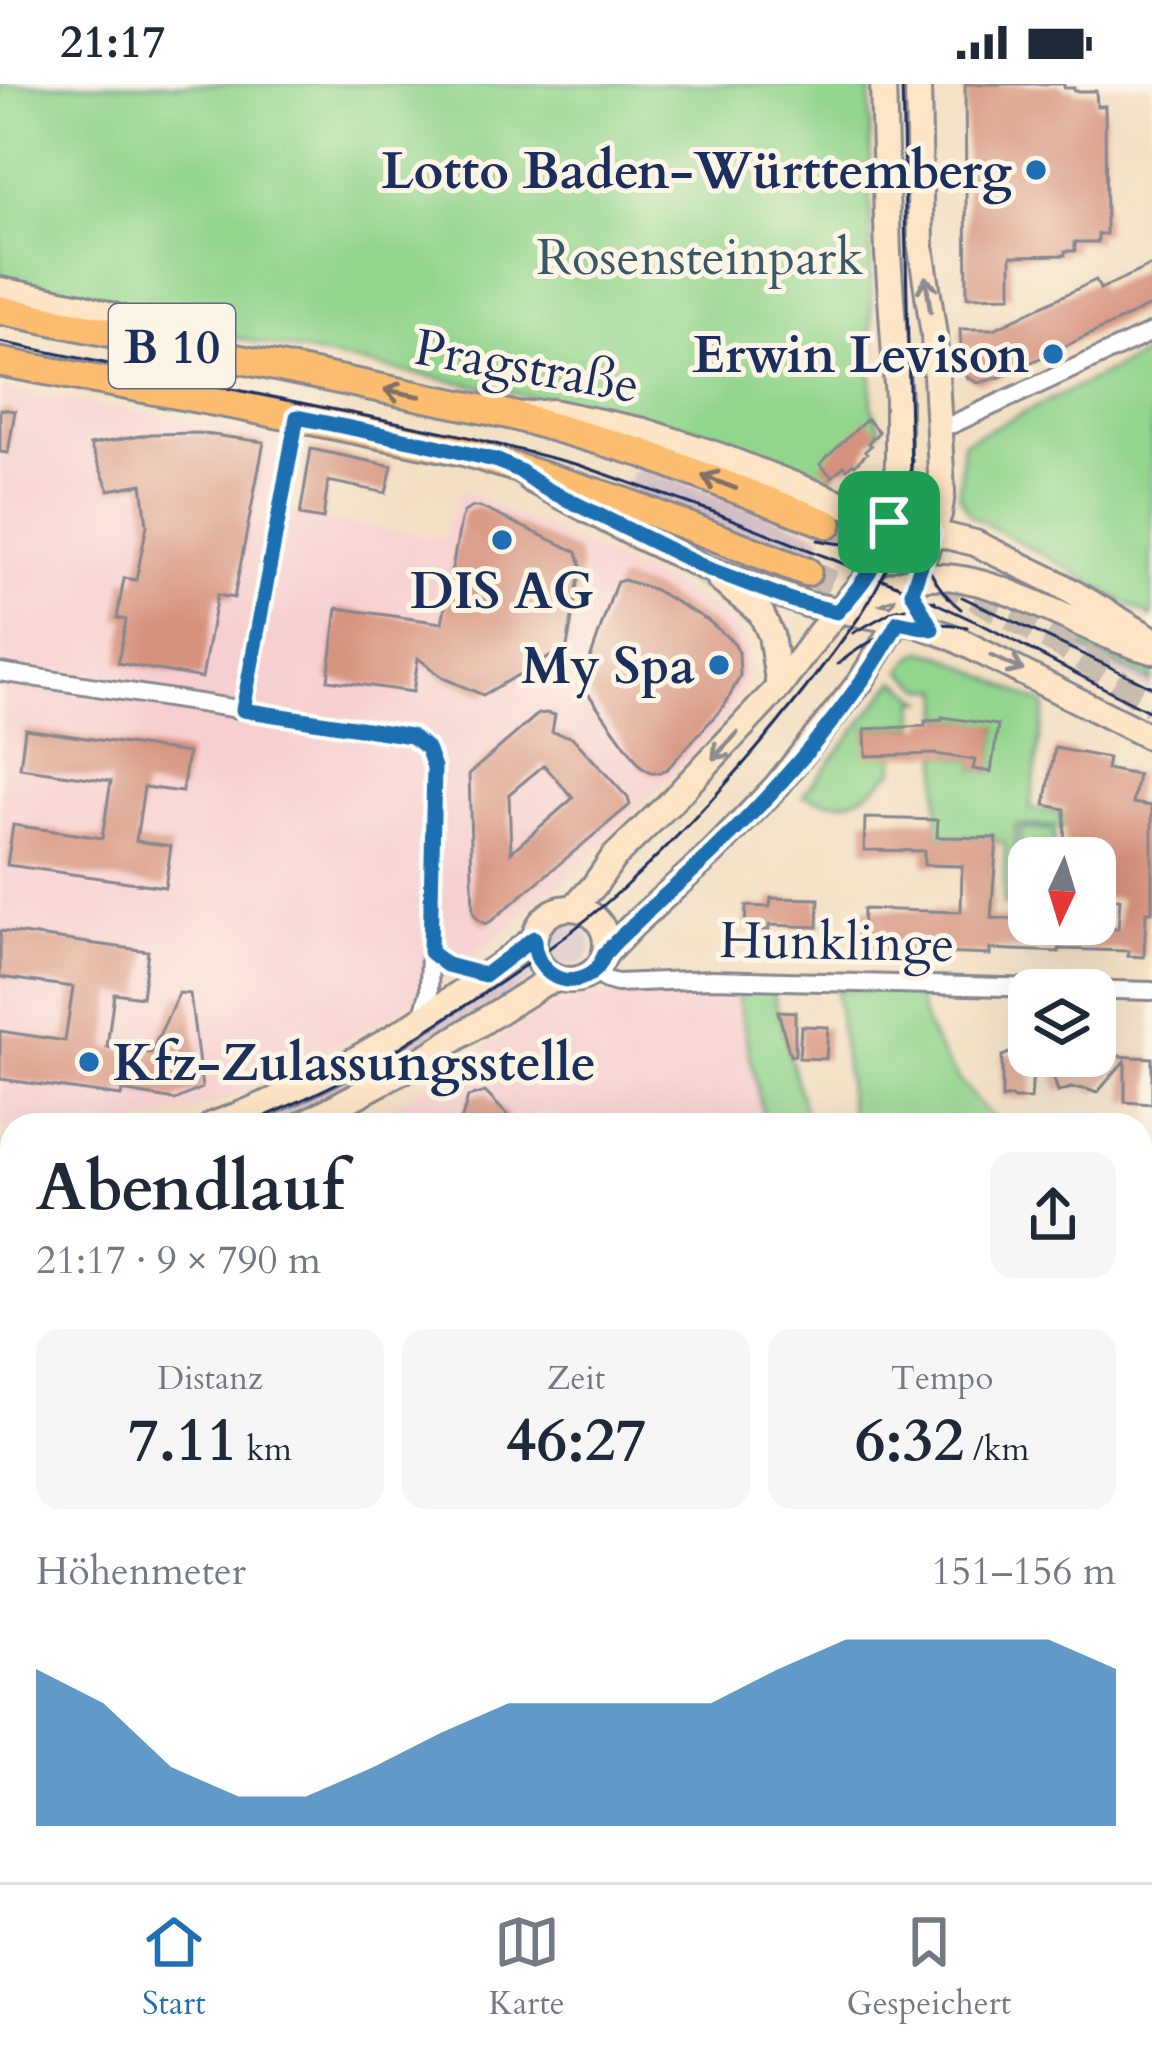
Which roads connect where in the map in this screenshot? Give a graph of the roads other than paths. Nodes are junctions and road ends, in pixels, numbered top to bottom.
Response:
1 (884, 84) edge
2 (918, 84) edge
3 (0, 290) edge
4 (0, 310) edge
5 (1152, 332) edge
6 (0, 362) edge
7 (292, 372) junction
8 (511, 415) junction
9 (297, 417) junction
10 (940, 425) junction
11 (498, 461) junction
12 (889, 522) junction
13 (828, 524) tunnel mouth
14 (931, 534) junction
15 (706, 568) junction
16 (807, 572) tunnel mouth
17 (912, 584) junction
18 (837, 612) junction
19 (898, 622) junction
20 (932, 629) junction
21 (1152, 639) edge
22 (1152, 651) edge
23 (0, 672) edge
24 (779, 687) junction
25 (243, 710) junction
26 (1152, 738) edge
27 (573, 908) junction
28 (534, 938) junction
29 (430, 952) junction
30 (600, 962) junction
31 (485, 975) junction
32 (559, 979) junction
33 (1152, 991) edge
34 (422, 1020) junction
35 (239, 1113) edge
36 (324, 1113) edge

1 - 12 main road
10 -> 2 main road
3 - 7 main road, Pragstraße
4 - 7 main road, B 10
5 - 10 street
6 - 9 main road, Pragstraße / B 10
8 -> 7 main road, Pragstraße / B 10
8 - 12 main road, Pragstraße
13 -> 8 main road, B 10
9 - 11 main road, Pragstraße / B 10
9 - 25 street
10 - 14 main road
11 - 15 main road, Pragstraße
11 - 16 main road, Pragstraße / B 10
12 - 14 main road, Pragstraße
12 - 17 main road
12 - 18 main road
14 - 17 main road
14 - 21 main road, Pragstraße
15 - 18 main road, Pragstraße
15 - 24 main road
17 - 18 main road
17 - 19 main road
17 - 20 main road
17 - 22 main road
18 - 19 main road, Pragstraße
18 - 24 main road
19 - 20 main road, Pragstraße
19 - 30 main road
20 -> 26 main road, Pragstraße
23 - 25 street
24 -> 27 main road
25 - 29 street
27 - 28 main road
27 - 30 main road
28 - 31 main road
28 - 32 main road
29 - 31 street
29 - 34 street
30 - 32 main road
30 - 33 street, Hunklinge
31 - 34 main road
32 - 36 main road
34 - 35 main road

